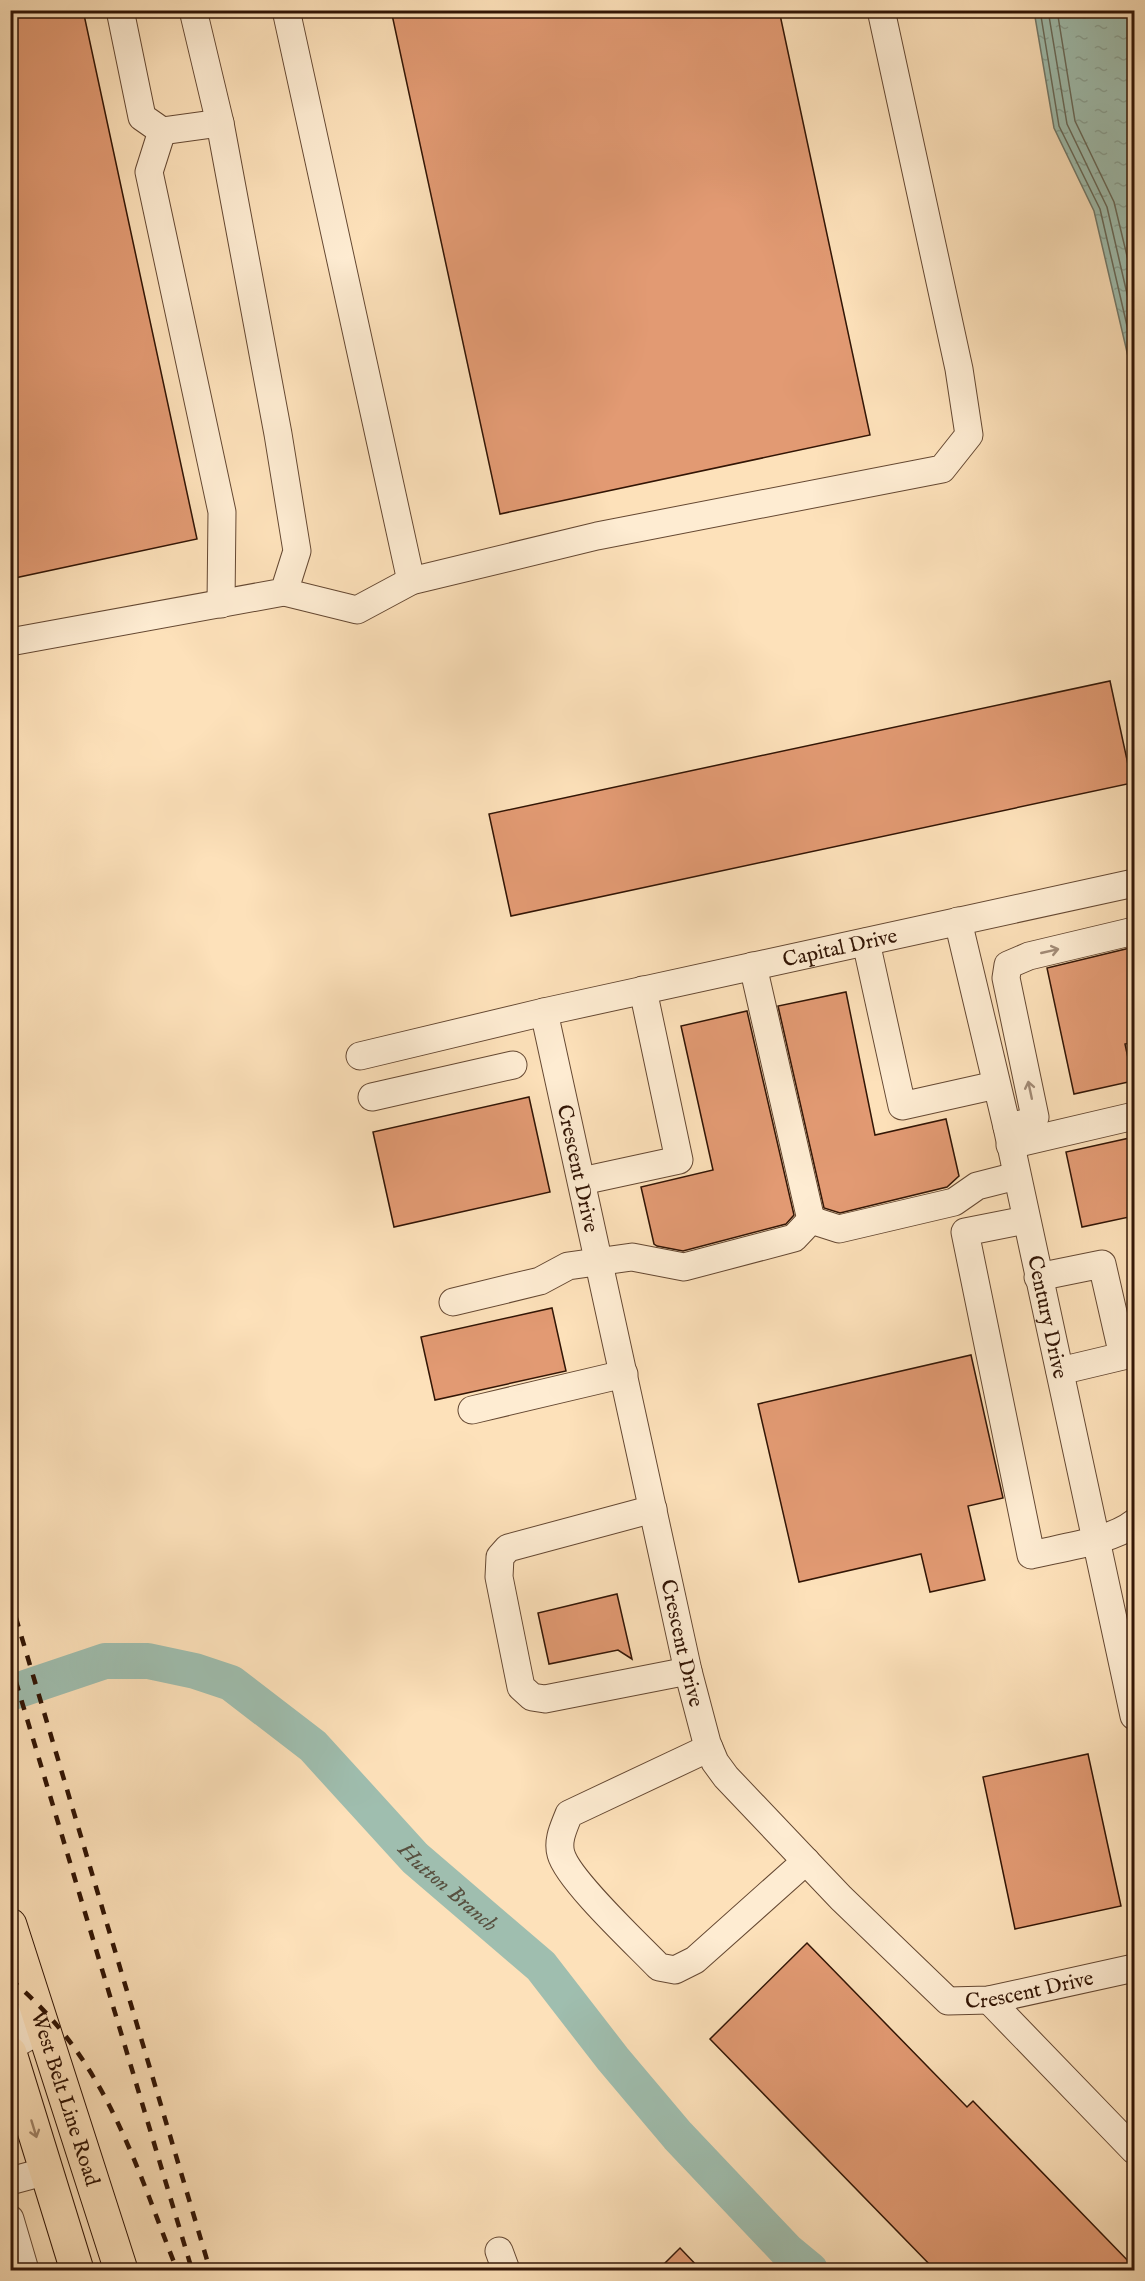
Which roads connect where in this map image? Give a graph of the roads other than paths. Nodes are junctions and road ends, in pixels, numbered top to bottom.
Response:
1 (120, 10) edge
2 (193, 10) edge
3 (286, 10) edge
4 (881, 10) edge
5 (220, 123) junction
6 (162, 131) junction
7 (411, 581) junction
8 (285, 592) junction
9 (221, 604) junction
10 (10, 642) edge
11 (1134, 883) edge
12 (958, 921) junction
13 (1134, 931) edge
14 (866, 942) junction
15 (753, 966) junction
16 (971, 976) junction
17 (1006, 978) junction
18 (643, 990) junction
19 (544, 1012) junction
20 (444, 1036) junction
21 (360, 1056) dead end
22 (513, 1065) dead end
23 (452, 1078) junction
24 (996, 1085) junction
25 (372, 1097) dead end
26 (1134, 1116) edge
27 (1008, 1136) junction
28 (1016, 1176) junction
29 (582, 1181) junction
30 (811, 1220) junction
31 (1026, 1221) junction
32 (600, 1261) junction
33 (1038, 1277) junction
34 (453, 1302) dead end
35 (1060, 1371) junction
36 (624, 1374) junction
37 (472, 1410) dead end
38 (653, 1509) junction
39 (1134, 1522) edge
40 (1096, 1539) junction
41 (1126, 1633) edge
42 (688, 1671) junction
43 (1134, 1716) edge
44 (709, 1748) junction
45 (806, 1861) junction
46 (10, 1925) edge
47 (1134, 1968) edge
48 (988, 2000) junction
49 (10, 2016) edge
50 (45, 2027) junction
51 (10, 2047) edge
52 (10, 2053) edge
53 (1134, 2150) edge
54 (47, 2171) junction
55 (10, 2181) edge
56 (10, 2219) edge
57 (25, 2271) edge
58 (77, 2271) edge
59 (121, 2271) edge

1 - 6 street
2 - 5 street
3 - 7 street
4 - 7 street
5 - 6 street
5 - 8 street
6 - 9 street
7 - 8 street
8 - 9 street
9 - 10 street
11 - 12 street, Capital Drive
12 - 14 street, Capital Drive
12 - 16 street, Century Drive
17 -> 13 street
14 - 15 street, Capital Drive
14 - 24 street
15 - 18 street, Capital Drive
15 - 30 street
16 - 17 street
16 - 24 street, Century Drive
27 -> 17 street
18 - 19 street, Capital Drive
18 - 29 street
19 - 20 street, Capital Drive
19 - 29 street, Crescent Drive
20 - 21 street, Capital Drive
20 - 23 street
22 - 23 street
23 - 25 street
24 - 27 street, Century Drive
26 - 27 street
27 - 28 street, Century Drive
28 - 30 street
28 - 31 street, Century Drive
29 - 32 street, Crescent Drive
30 - 32 street
31 - 33 street, Century Drive
31 - 40 street
32 - 34 street
32 - 36 street, Crescent Drive
33 - 35 street, Century Drive
33 - 35 street
35 - 40 street, Century Drive
36 - 37 street
36 - 38 street, Crescent Drive
38 - 42 street, Crescent Drive
38 - 42 street
39 - 40 street
40 - 41 street, Century Drive
41 - 43 street, Century Drive
42 - 44 street, Crescent Drive
44 - 45 street, Crescent Drive
44 - 45 street
45 - 48 street, Crescent Drive
46 - 50 main road, West Belt Line Road
47 - 48 street, Crescent Drive
48 - 53 street
49 - 50 street
50 - 51 street
50 - 59 main road, West Belt Line Road
52 -> 54 main road, West Belt Line Road
54 - 55 street
54 - 58 main road, West Belt Line Road
56 - 57 street

